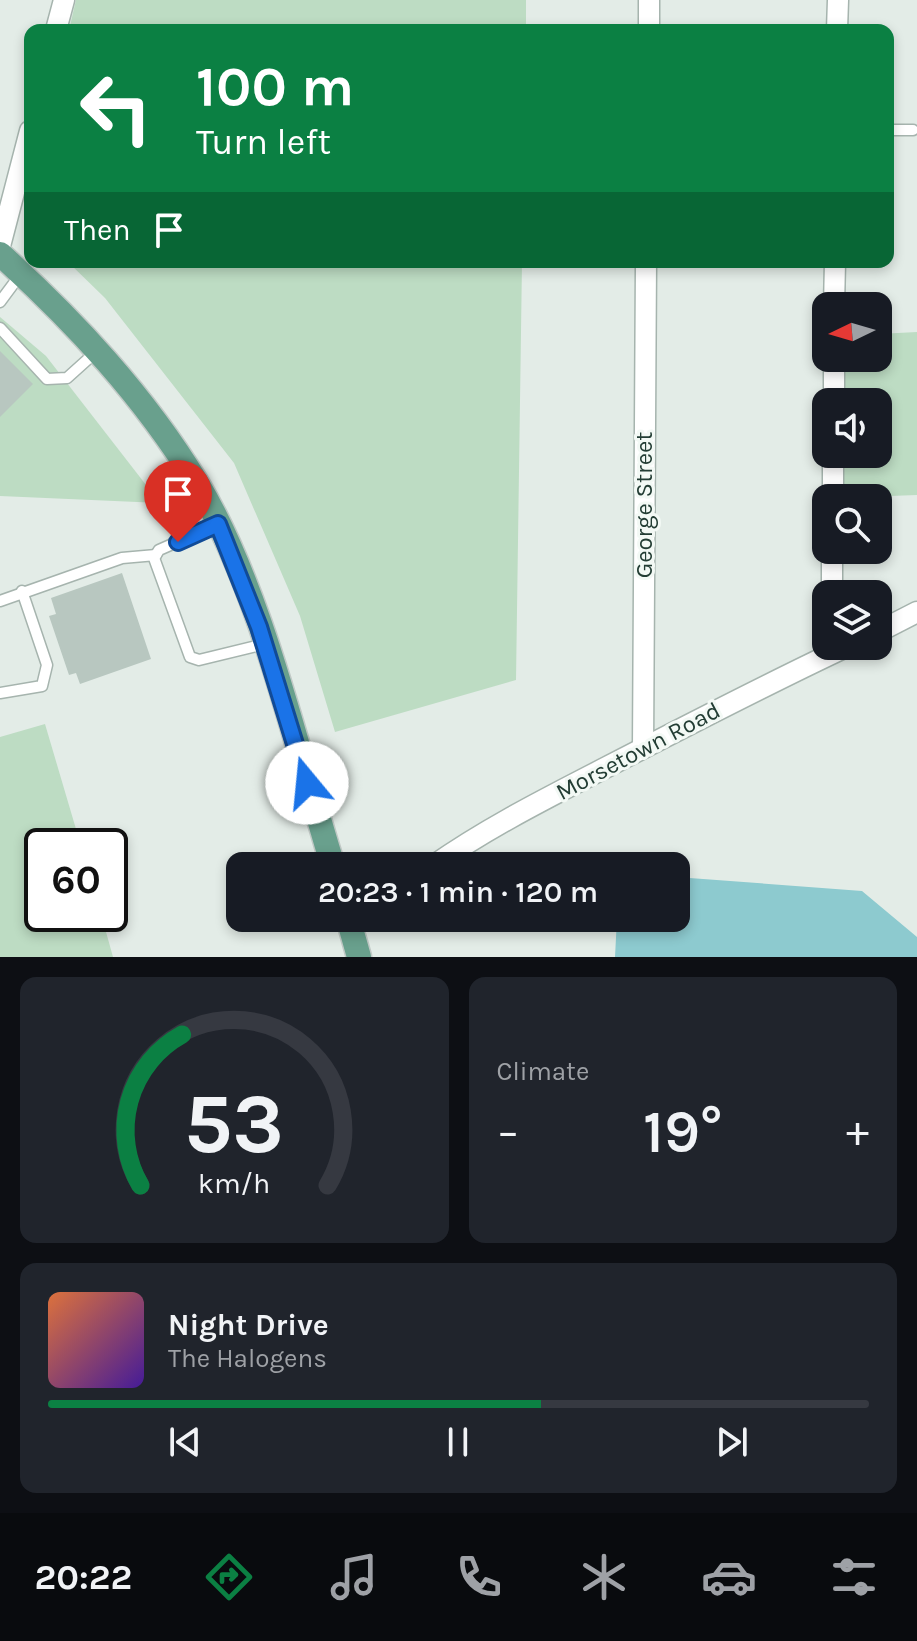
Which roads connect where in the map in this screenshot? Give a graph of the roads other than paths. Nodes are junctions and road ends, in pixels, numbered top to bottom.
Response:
1 (64, 0) edge
2 (649, 0) edge
3 (838, 0) edge
4 (58, 24) edge
5 (649, 24) edge
6 (837, 24) edge
7 (894, 130) edge
8 (913, 130) dead end
9 (24, 154) edge
10 (0, 246) edge
11 (0, 254) edge
12 (646, 268) edge
13 (835, 268) edge
14 (21, 273) junction
15 (834, 292) edge
16 (0, 302) edge
17 (0, 328) edge
18 (97, 350) junction
19 (218, 524) junction
20 (156, 555) junction
21 (22, 591) junction
22 (0, 601) edge
23 (917, 612) edge
24 (892, 625) edge
25 (265, 644) junction
26 (815, 660) edge
27 (0, 693) edge
28 (643, 748) junction
29 (329, 852) edge
30 (454, 852) edge
31 (355, 932) edge
32 (359, 957) edge

1 - 4 street
2 - 5 street
3 - 6 street
7 - 8 lane
9 - 10 street
11 - 14 main road
12 - 28 street, George Street
13 - 15 street
14 - 16 lane
14 - 18 main road
17 - 18 lane
18 - 19 main road
19 - 20 lane
19 - 25 main road
20 - 21 lane
20 - 25 lane
21 - 22 lane
21 - 27 lane
23 - 24 street
25 - 29 main road
26 - 28 street, Morsetown Road
28 - 30 street, Morsetown Road
31 - 32 main road

